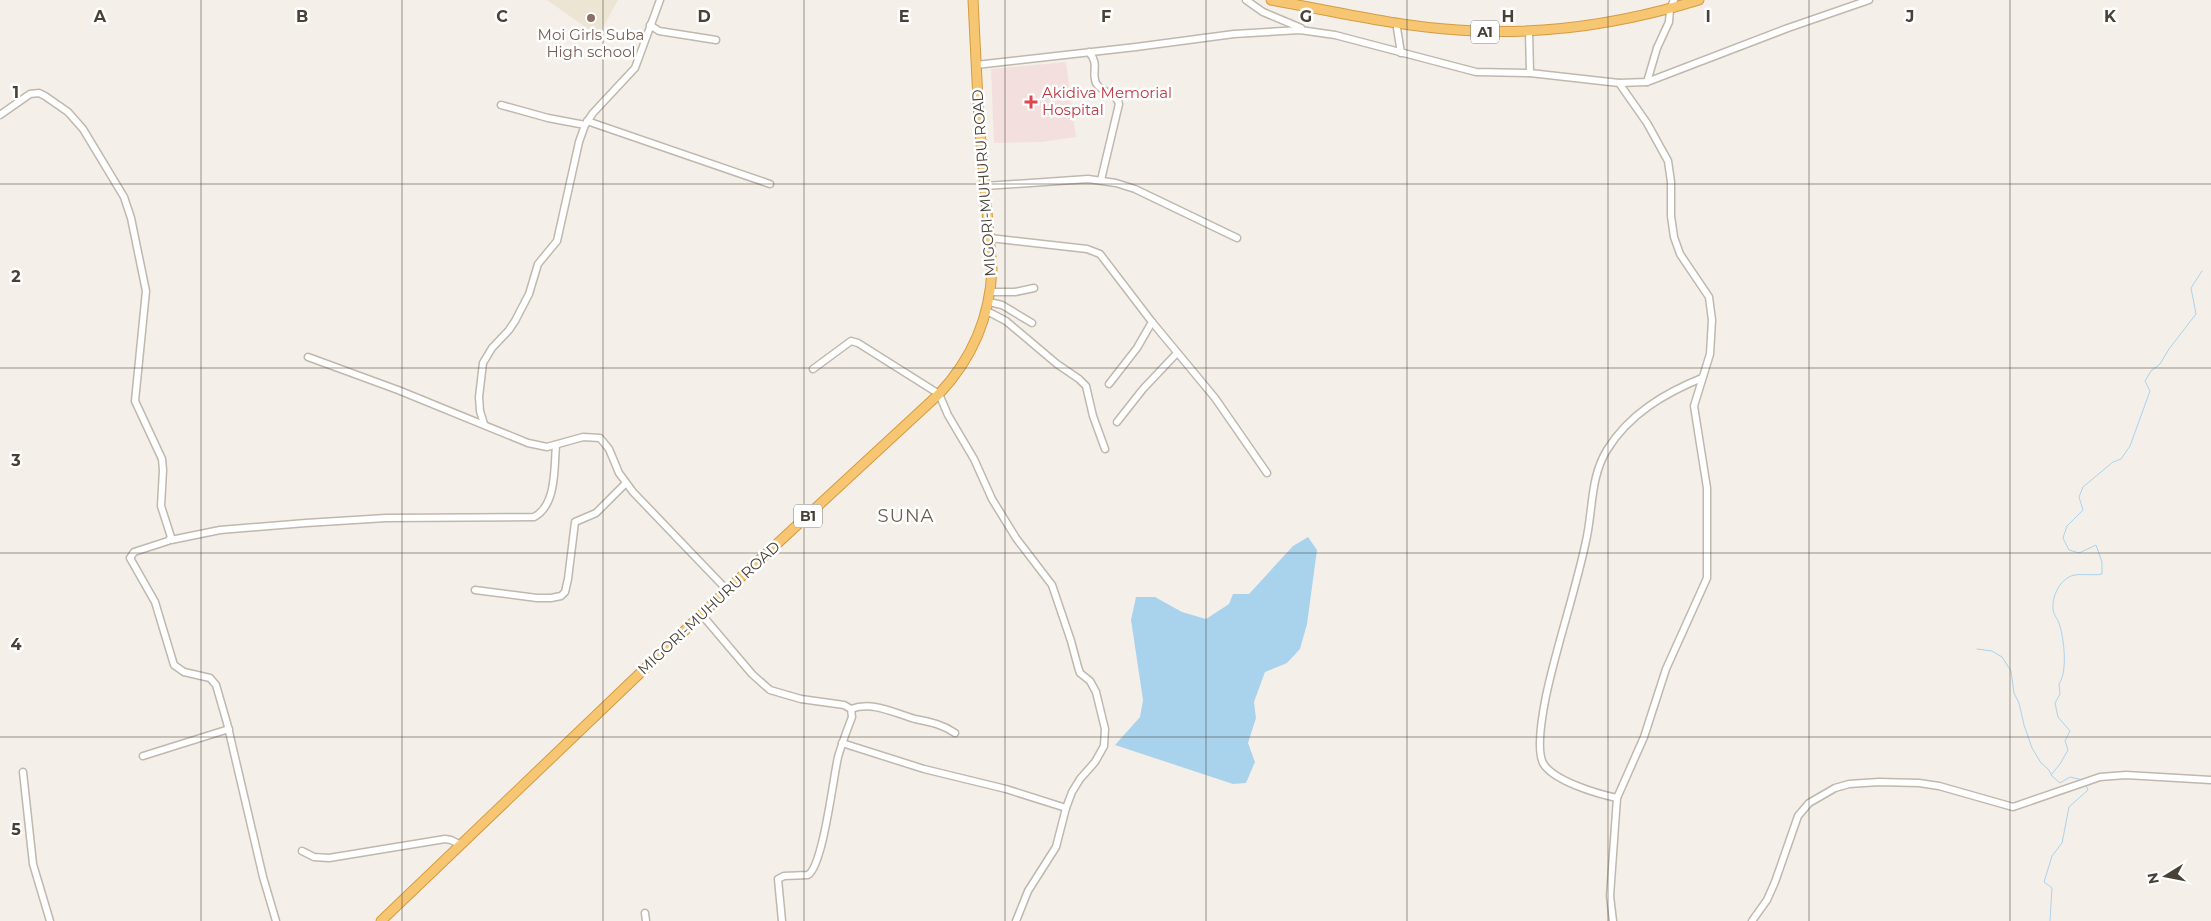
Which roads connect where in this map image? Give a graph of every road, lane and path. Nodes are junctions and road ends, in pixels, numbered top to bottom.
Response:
1 (660, 0) edge
2 (973, 0) edge
3 (1246, 0) edge
4 (1270, 0) edge
5 (1674, 0) edge
6 (1699, 0) edge
7 (1868, 0) edge
8 (1670, 9) junction
9 (1396, 22) junction
10 (650, 25) junction
11 (1306, 30) junction
12 (1529, 31) junction
13 (716, 40) dead end
14 (1100, 51) junction
15 (1089, 52) junction
16 (1401, 53) junction
17 (1096, 62) junction
18 (976, 65) junction
19 (1530, 73) junction
20 (1647, 82) junction
21 (1618, 83) junction
22 (501, 105) dead end
23 (0, 115) edge
24 (586, 123) junction
25 (1101, 180) junction
26 (770, 184) dead end
27 (985, 186) junction
28 (990, 238) junction
29 (1237, 238) dead end
30 (1034, 288) dead end
31 (991, 292) junction
32 (988, 307) junction
33 (1152, 322) junction
34 (1032, 323) dead end
35 (1177, 353) junction
36 (308, 357) dead end
37 (813, 369) dead end
38 (1702, 378) junction
39 (1109, 384) dead end
40 (939, 394) junction
41 (1117, 422) dead end
42 (484, 424) junction
43 (556, 445) junction
44 (1104, 449) dead end
45 (1267, 473) dead end
46 (626, 483) junction
47 (170, 540) junction
48 (475, 590) dead end
49 (727, 590) junction
50 (702, 615) junction
51 (851, 709) junction
52 (229, 729) junction
53 (955, 733) dead end
54 (842, 743) junction
55 (143, 756) dead end
56 (23, 772) dead end
57 (2211, 780) edge
58 (1617, 798) junction
59 (1066, 808) junction
60 (461, 845) junction
61 (302, 851) dead end
62 (645, 913) dead end
63 (50, 921) edge
64 (276, 921) edge
65 (382, 921) edge
66 (646, 921) edge
67 (782, 921) edge
68 (1016, 921) edge
69 (1613, 921) edge
70 (1752, 921) edge

1 - 10 street
2 - 18 highway, MIGORI-MUHURU ROAD / B1
3 - 11 street
4 - 9 highway, A1
5 - 8 street
6 - 8 highway, A1
7 - 20 street
8 - 12 highway, A1
8 - 20 street
9 - 12 highway, A1
9 - 16 street
10 - 13 street
10 - 24 street
11 - 14 street
11 - 16 street
12 - 19 street
14 - 15 street
14 - 17 street
15 - 17 street
15 - 18 street
16 - 19 street
17 - 25 street
18 - 27 highway, MIGORI-MUHURU ROAD / B1
19 - 21 street
20 - 21 street
21 - 38 street
22 - 24 street
23 - 47 street
24 - 26 street
24 - 42 street
25 - 27 street
25 - 29 street
27 - 28 highway, MIGORI-MUHURU ROAD / B1
28 - 31 highway, MIGORI-MUHURU ROAD / B1
28 - 33 street
30 - 31 street
31 - 32 highway, MIGORI-MUHURU ROAD / B1
32 - 34 street
32 - 40 highway, MIGORI-MUHURU ROAD / B1
32 - 44 street
33 - 35 street
33 - 39 street
35 - 41 street
35 - 45 street
36 - 42 street
37 - 40 street
38 - 58 street
38 - 58 street
40 - 49 highway, MIGORI-MUHURU ROAD / B1
40 - 59 street
42 - 43 street
43 - 46 street
43 - 47 street
46 - 48 street
46 - 49 street
47 - 52 street
49 - 50 highway, MIGORI-MUHURU ROAD / B1
50 - 51 street
50 - 60 highway, MIGORI-MUHURU ROAD / B1
51 - 53 street
51 - 54 street
52 - 55 street
52 - 64 street
54 - 59 street
54 - 67 street
56 - 63 street
57 - 70 street
58 - 69 street
59 - 68 street
60 - 61 street
60 - 65 highway, MIGORI-MUHURU ROAD / B1
62 - 66 street

